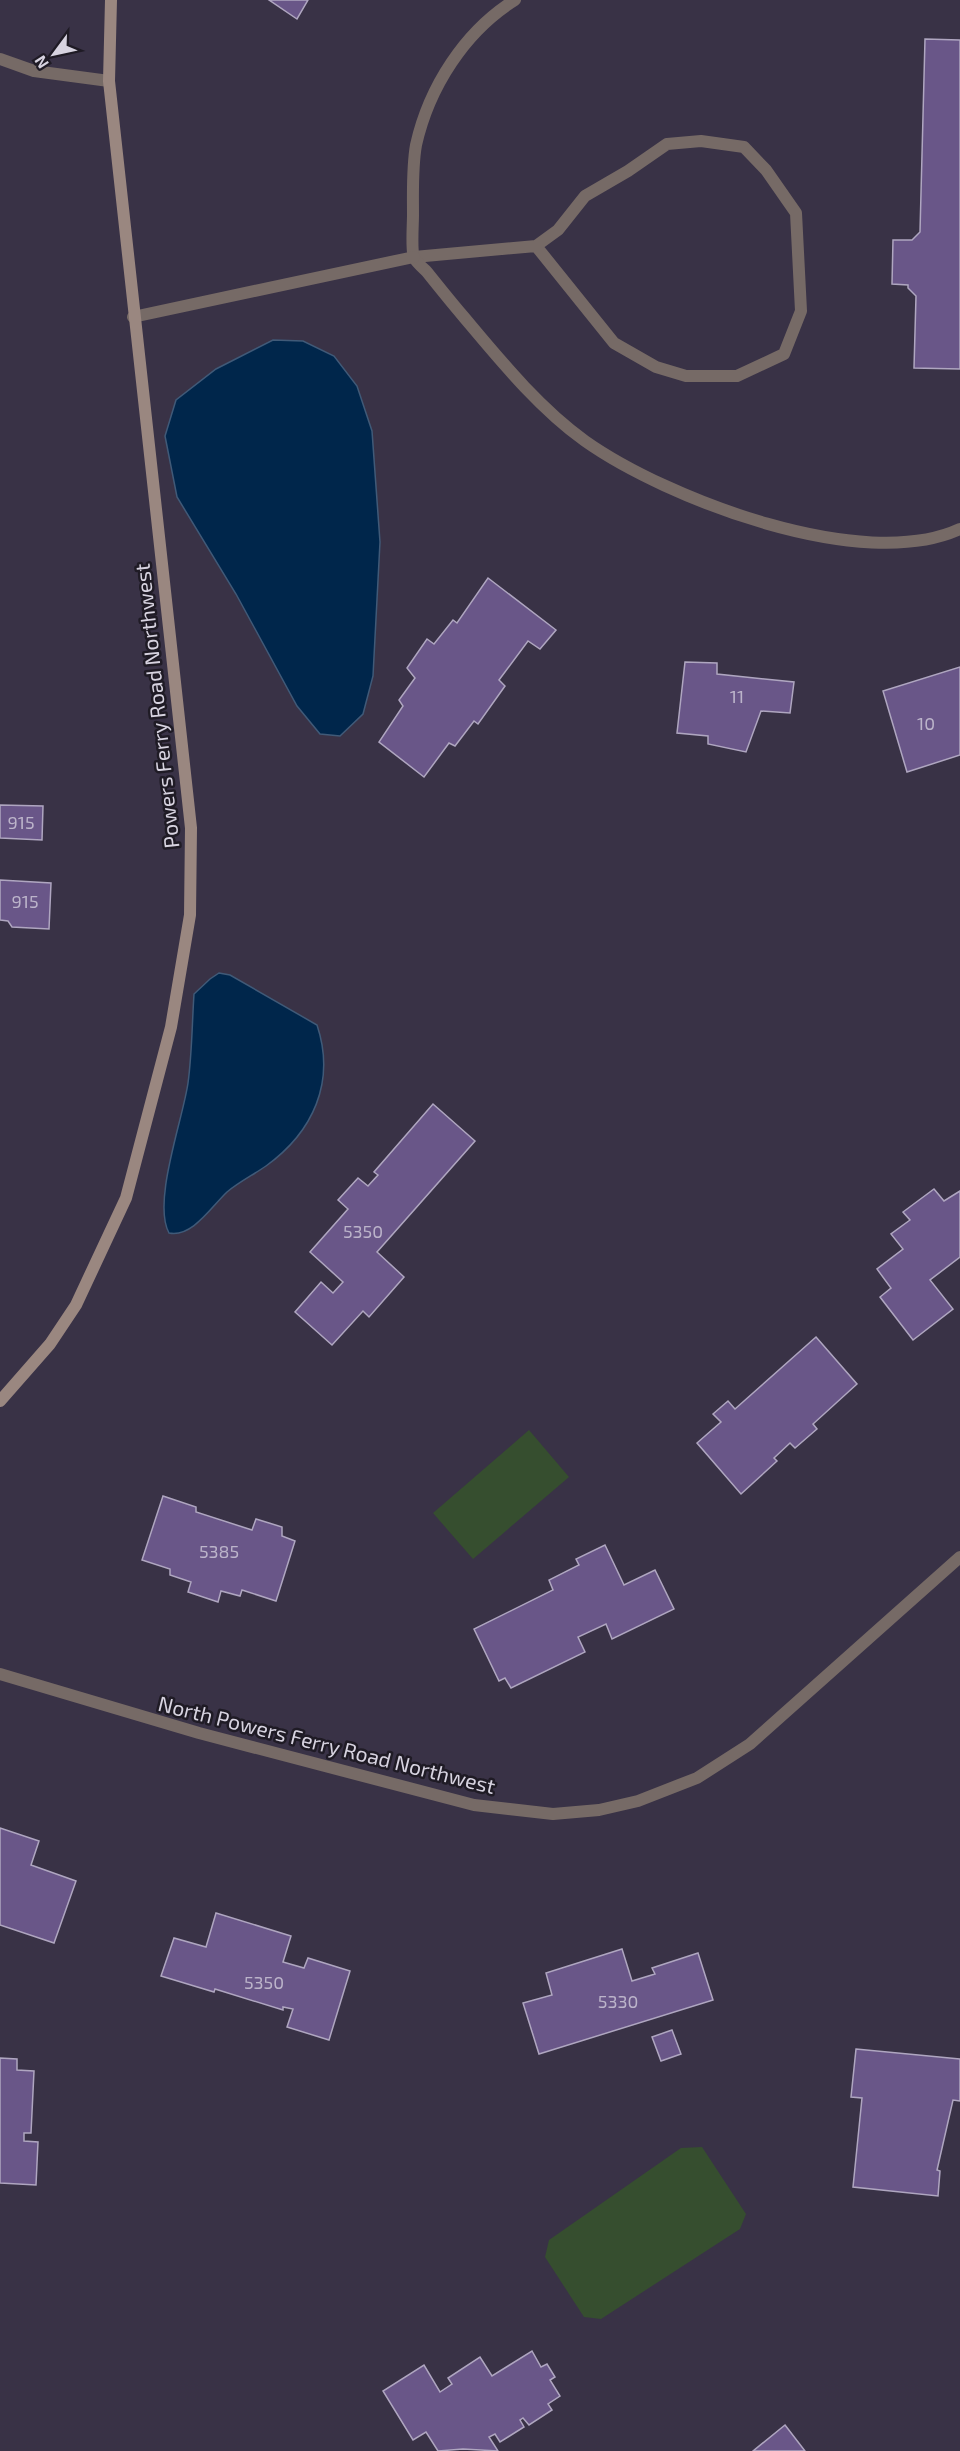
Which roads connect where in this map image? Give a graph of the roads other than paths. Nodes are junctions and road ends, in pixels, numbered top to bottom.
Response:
1 (111, 0) edge
2 (515, 0) edge
3 (0, 59) edge
4 (108, 81) junction
5 (536, 246) junction
6 (414, 257) junction
7 (133, 317) junction
8 (960, 530) edge
9 (0, 1401) edge
10 (960, 1557) edge
11 (0, 1674) edge

1 - 4 street, Powers Ferry Road Northwest
2 - 6 street
3 - 4 street
4 - 7 street, Powers Ferry Road Northwest
5 - 5 street
5 - 6 street
6 - 7 street
6 - 8 street
7 - 9 street, Powers Ferry Road Northwest
10 - 11 street, North Powers Ferry Road Northwest

